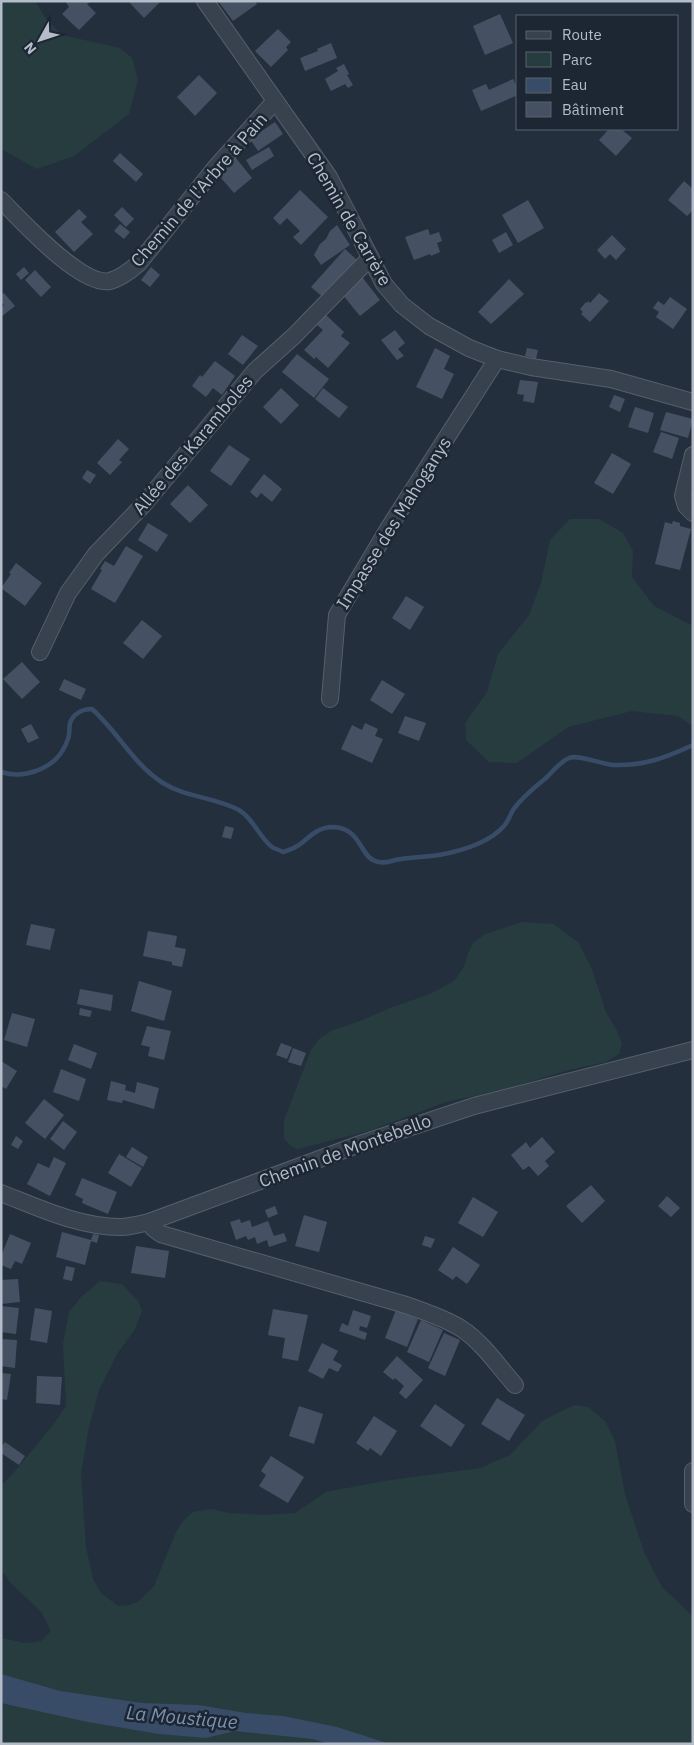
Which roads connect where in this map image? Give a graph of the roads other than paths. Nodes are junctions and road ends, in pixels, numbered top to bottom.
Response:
1 (204, 1) edge
2 (275, 102) junction
3 (1, 200) edge
4 (370, 258) junction
5 (497, 359) junction
6 (693, 402) edge
7 (693, 455) edge
8 (693, 513) edge
9 (40, 652) dead end
10 (330, 699) dead end
11 (693, 1050) edge
12 (1, 1193) edge
13 (150, 1222) junction
14 (515, 1385) dead end
15 (693, 1471) edge
16 (693, 1504) edge

1 - 2 street, Chemin de Carrère
2 - 3 street, Chemin de l'Arbre à Pain
2 - 4 street, Chemin de Carrère
4 - 5 street, Chemin de Carrère
4 - 9 street, Allée des Karamboles
5 - 6 street, Chemin de Carrère
5 - 10 street, Impasse des Mahoganys
7 - 8 street
11 - 13 street, Chemin de Montebello
12 - 13 street, Chemin de Montebello
13 - 14 street
15 - 16 street

